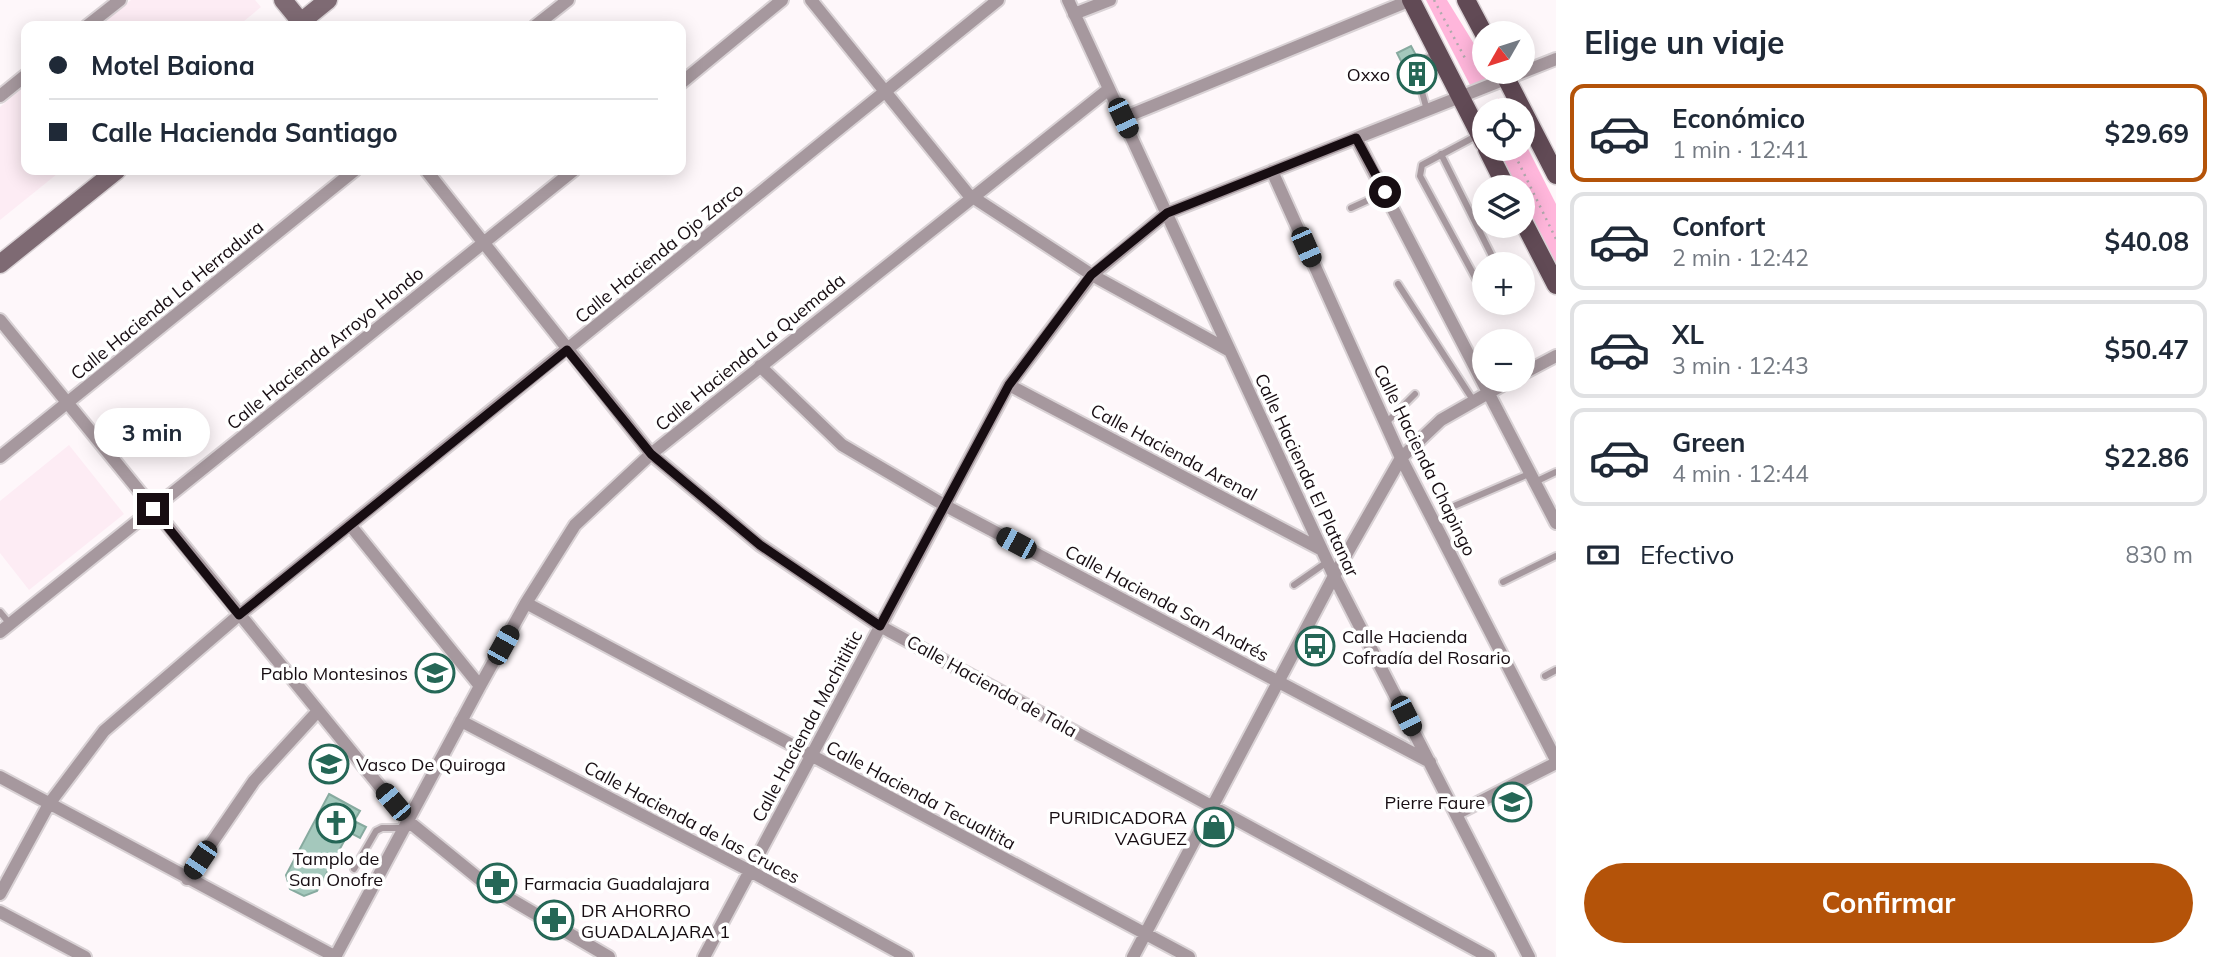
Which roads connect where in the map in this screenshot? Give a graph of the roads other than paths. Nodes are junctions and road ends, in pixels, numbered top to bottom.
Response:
1 (120, 0) edge
2 (283, 0) edge
3 (328, 0) edge
4 (568, 0) edge
5 (782, 0) edge
6 (811, 0) edge
7 (998, 0) edge
8 (1068, 0) edge
9 (1110, 0) edge
10 (1411, 0) edge
11 (1466, 0) edge
12 (1074, 14) junction
13 (93, 21) edge
14 (298, 21) edge
15 (305, 21) edge
16 (541, 21) edge
17 (1477, 21) edge
18 (1437, 52) junction
19 (1556, 59) edge
20 (1420, 62) dead end
21 (1535, 66) edge
22 (21, 79) edge
23 (686, 79) edge
24 (1486, 84) edge
25 (1510, 84) edge
26 (1109, 89) junction
27 (884, 90) junction
28 (1422, 92) dead end
29 (0, 96) edge
30 (1460, 96) junction
31 (1427, 110) junction
32 (1123, 118) junction
33 (1472, 120) edge
34 (1356, 138) junction
35 (1472, 145) edge
36 (1441, 154) junction
37 (1272, 171) junction
38 (111, 175) edge
39 (349, 175) edge
40 (430, 175) edge
41 (568, 175) edge
42 (1556, 175) edge
43 (1385, 192) junction
44 (973, 197) junction
45 (1351, 208) dead end
46 (1167, 213) junction
47 (1532, 238) edge
48 (484, 243) junction
49 (1490, 252) edge
50 (0, 264) edge
51 (1472, 272) edge
52 (1091, 275) junction
53 (1398, 284) dead end
54 (1556, 285) edge
55 (0, 320) edge
56 (567, 350) junction
57 (1230, 351) junction
58 (1556, 356) edge
59 (1472, 358) edge
60 (760, 366) junction
61 (1535, 367) edge
62 (1009, 385) junction
63 (1487, 392) edge
64 (1490, 392) edge
65 (1415, 394) dead end
66 (1473, 400) junction
67 (67, 403) junction
68 (1386, 423) junction
69 (651, 454) junction
70 (0, 457) edge
71 (1401, 458) junction
72 (1556, 472) edge
73 (1533, 478) junction
74 (944, 505) junction
75 (1454, 506) dead end
76 (153, 509) junction
77 (1556, 523) edge
78 (350, 526) junction
79 (1325, 556) junction
80 (1556, 556) edge
81 (1334, 576) junction
82 (1503, 582) dead end
83 (1294, 585) dead end
84 (526, 603) junction
85 (0, 612) edge
86 (239, 615) junction
87 (880, 626) junction
88 (5, 628) edge
89 (1556, 670) edge
90 (1545, 676) dead end
91 (1279, 682) junction
92 (480, 686) junction
93 (318, 711) junction
94 (461, 721) junction
95 (813, 757) junction
96 (1556, 761) edge
97 (1430, 762) junction
98 (0, 778) edge
99 (49, 804) junction
100 (1212, 806) junction
101 (1456, 814) junction
102 (406, 825) junction
103 (354, 869) dead end
104 (750, 871) junction
105 (187, 879) junction
106 (0, 894) edge
107 (0, 912) edge
108 (1146, 934) junction
109 (85, 957) edge
110 (336, 957) edge
111 (609, 957) edge
112 (704, 957) edge
113 (907, 957) edge
114 (1133, 957) edge
115 (1189, 957) edge
116 (1489, 957) edge
117 (1529, 957) edge

1 - 13 street
2 - 14 main road
3 - 15 main road
4 - 16 street
5 - 23 street
6 - 27 street
7 - 27 street, Calle Hacienda Ojo Zarco
8 - 12 street, Calle Hacienda El Platanar
9 - 12 street
10 - 18 main road
10 - 32 street
11 - 17 main road
12 - 26 street, Calle Hacienda El Platanar
18 - 20 lane
18 - 30 main road
19 - 21 street, Calle Hacienda Mochitiltic
22 - 29 street
24 - 30 street, Calle Hacienda Mochitiltic
25 - 42 main road
26 - 32 street, Calle Hacienda El Platanar
26 - 44 street, Calle Hacienda La Quemada
27 - 44 street
27 - 56 street, Calle Hacienda Ojo Zarco
28 - 31 lane
30 - 31 street, Calle Hacienda Mochitiltic
30 - 33 main road
31 - 34 street, Calle Hacienda Mochitiltic
32 - 46 street, Calle Hacienda El Platanar
34 - 37 street, Calle Hacienda Mochitiltic
34 - 43 street
35 - 36 lane
36 - 49 lane
36 - 51 lane
37 - 46 street, Calle Hacienda Mochitiltic
37 - 68 street, Calle Hacienda Chapingo
38 - 50 main road
39 - 67 street, Calle Hacienda La Herradura
40 - 48 street, Calle Hacienda de Tala
41 - 48 street, Calle Hacienda Arroyo Hondo
43 - 45 lane
43 - 59 street
44 - 52 street
44 - 60 street, Calle Hacienda La Quemada
46 - 52 street, Calle Hacienda Mochitiltic
46 - 57 street, Calle Hacienda El Platanar
47 - 54 main road
48 - 56 street, Calle Hacienda de Tala
48 - 76 street, Calle Hacienda Arroyo Hondo
52 - 57 street
52 - 62 street, Calle Hacienda Mochitiltic
53 - 66 lane
55 - 67 street
56 - 69 street, Calle Hacienda de Tala
56 - 78 street, Calle Hacienda Ojo Zarco
57 - 79 street, Calle Hacienda El Platanar
58 - 61 street
60 - 69 street, Calle Hacienda La Quemada
60 - 74 street, Calle Hacienda San Andrés
62 - 74 street, Calle Hacienda Mochitiltic
62 - 79 street, Calle Hacienda Arenal
63 - 66 street
64 - 73 street
65 - 68 lane
66 - 71 street
67 - 70 street, Calle Hacienda La Herradura
67 - 76 street
68 - 71 street, Calle Hacienda Chapingo
69 - 84 street, Calle Hacienda La Quemada
69 - 87 street, Calle Hacienda de Tala
71 - 81 street
71 - 96 street, Calle Hacienda Chapingo
72 - 73 lane
73 - 75 lane
73 - 77 street
74 - 87 street, Calle Hacienda Mochitiltic
74 - 91 street, Calle Hacienda San Andrés
76 - 86 street
76 - 88 street, Calle Hacienda Arroyo Hondo
78 - 86 street, Calle Hacienda Ojo Zarco
78 - 92 street
79 - 81 street, Calle Hacienda El Platanar
79 - 83 lane
80 - 82 lane
81 - 91 street
81 - 97 street, Calle Hacienda El Platanar
84 - 92 street, Calle Hacienda La Quemada
84 - 95 street, Calle Hacienda Tecualtita
85 - 88 lane
86 - 93 street
86 - 99 street, Calle Hacienda Ojo Zarco
87 - 95 street, Calle Hacienda Mochitiltic
87 - 100 street, Calle Hacienda de Tala
89 - 90 lane
91 - 97 street, Calle Hacienda San Andrés
91 - 100 street
92 - 94 street, Calle Hacienda La Quemada
93 - 102 street
93 - 105 street
94 - 102 street, Calle Hacienda La Quemada
94 - 104 street, Calle Hacienda de las Cruces
95 - 104 street, Calle Hacienda Mochitiltic
95 - 108 street, Calle Hacienda Tecualtita
96 - 101 street
97 - 101 street, Calle Hacienda El Platanar
98 - 99 street
99 - 105 street
99 - 106 street, Calle Hacienda Ojo Zarco
100 - 108 street
100 - 116 street, Calle Hacienda de Tala
101 - 117 street, Calle Hacienda El Platanar
102 - 103 lane
102 - 110 street, Calle Hacienda La Quemada
102 - 111 street
104 - 112 street, Calle Hacienda Mochitiltic
104 - 113 street, Calle Hacienda de las Cruces
105 - 110 street
107 - 109 street
108 - 114 street
108 - 115 street, Calle Hacienda Tecualtita

